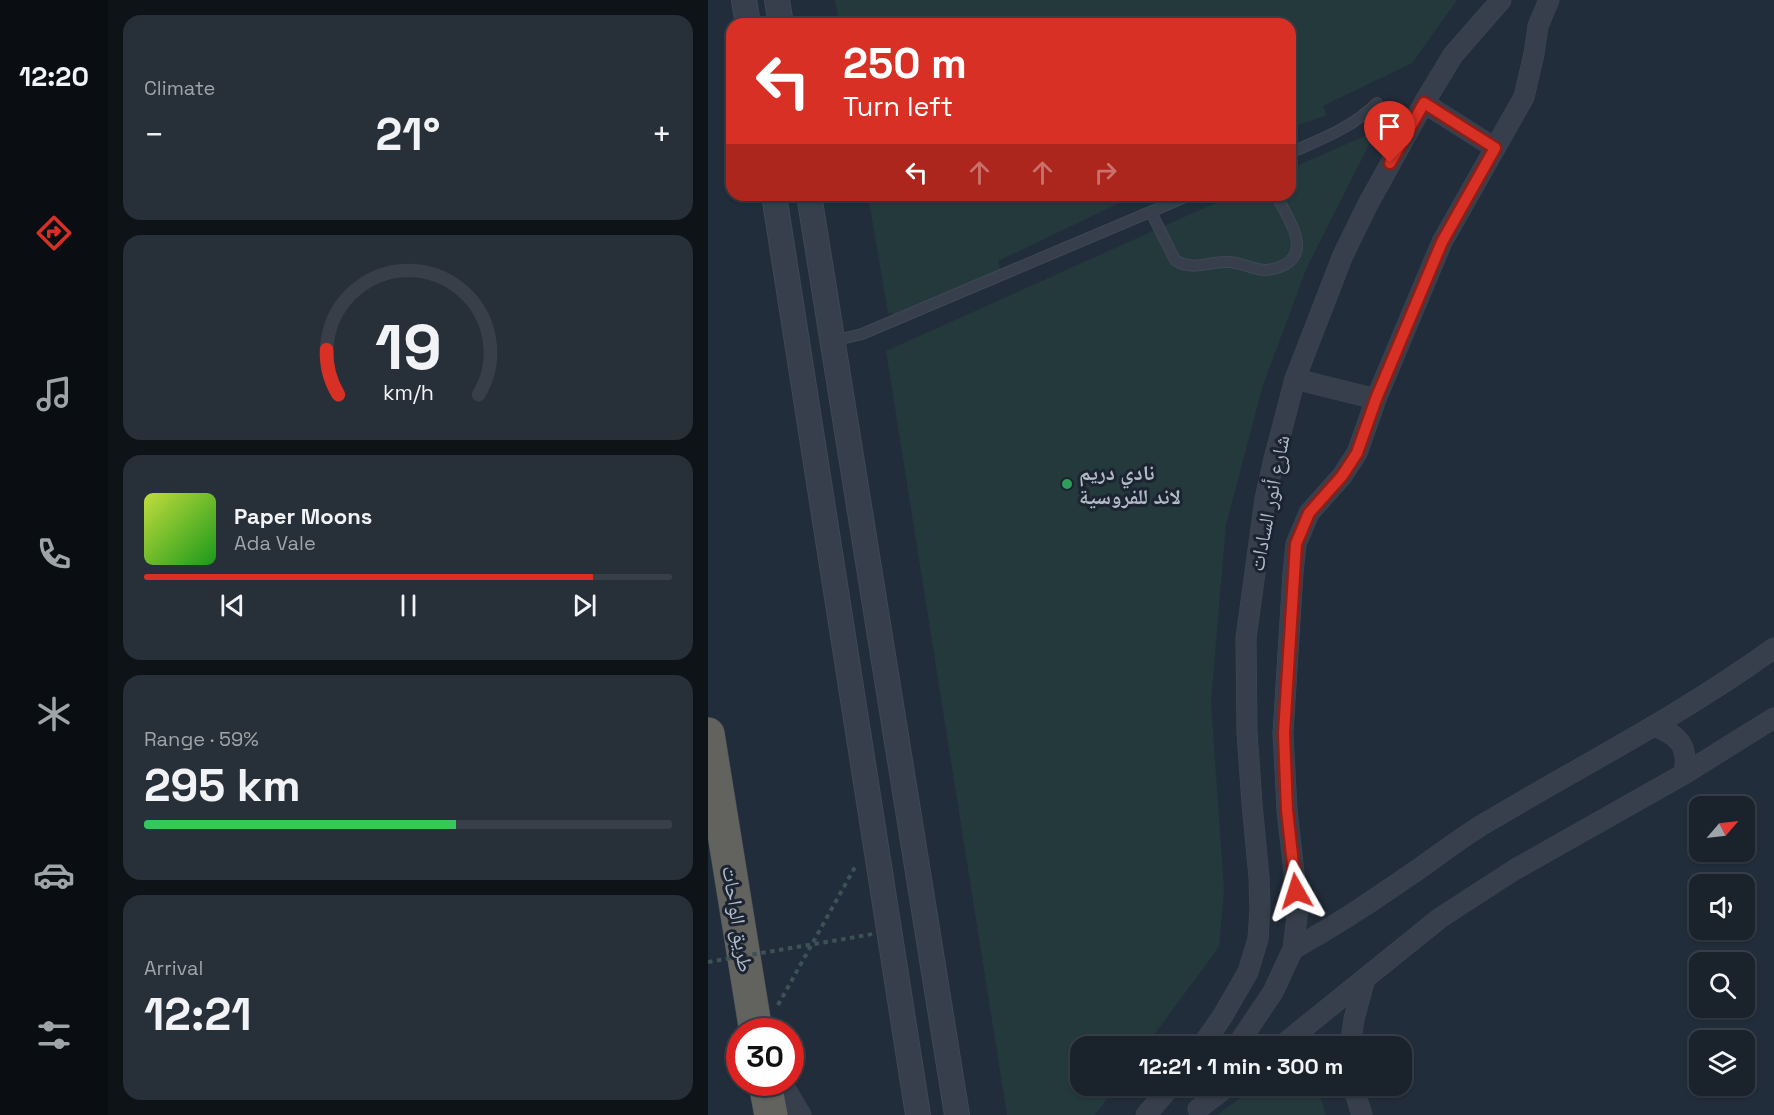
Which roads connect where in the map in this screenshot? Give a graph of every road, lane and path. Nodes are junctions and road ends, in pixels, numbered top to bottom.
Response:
1 (744, 0) edge
2 (777, 0) edge
3 (1501, 0) edge
4 (1549, 0) edge
5 (747, 18) edge
6 (780, 18) edge
7 (1377, 103) dead end
8 (1424, 103) junction
9 (1495, 148) junction
10 (1296, 150) edge
11 (775, 201) edge
12 (810, 201) edge
13 (1176, 201) edge
14 (1279, 201) edge
15 (1151, 212) junction
16 (832, 341) junction
17 (1296, 379) junction
18 (1376, 399) junction
19 (1774, 648) edge
20 (1774, 718) edge
21 (1654, 726) junction
22 (708, 734) edge
23 (1684, 774) junction
24 (855, 867) dead end
25 (873, 934) dead end
26 (1293, 949) junction
27 (708, 962) edge
28 (1365, 978) junction
29 (764, 1018) edge
30 (767, 1018) edge
31 (1209, 1036) edge
32 (1243, 1036) edge
33 (1294, 1036) edge
34 (1352, 1036) edge
35 (767, 1096) edge
36 (790, 1096) edge
37 (1162, 1096) edge
38 (1205, 1096) edge
39 (1215, 1096) edge
40 (1356, 1096) edge
41 (1195, 1112) edge
42 (771, 1115) edge
43 (801, 1115) edge
44 (918, 1115) edge
45 (957, 1115) edge
46 (1146, 1115) edge
47 (1362, 1115) edge

1 - 5 street
2 - 6 street
3 - 8 street, شارع أنور السادات
4 - 9 street, شارع أنور السادات
7 - 10 lane
8 - 9 street
8 - 17 street, شارع أنور السادات
9 - 18 street, شارع أنور السادات
11 - 44 street
12 - 16 street
13 - 15 lane
14 - 15 lane
15 - 16 lane
16 - 45 street
17 - 18 street
17 - 31 street, شارع أنور السادات
18 - 26 street, شارع أنور السادات
19 - 21 street
20 - 23 street
21 - 23 street
21 - 26 street
22 - 29 highway, طريق الواحات
23 - 28 street
24 - 30 path
25 - 27 path, bridge
26 - 32 street, شارع أنور السادات
28 - 33 street
28 - 34 street
35 - 42 highway
36 - 43 street
37 - 46 street
38 - 41 street
39 - 41 street
40 - 47 street

